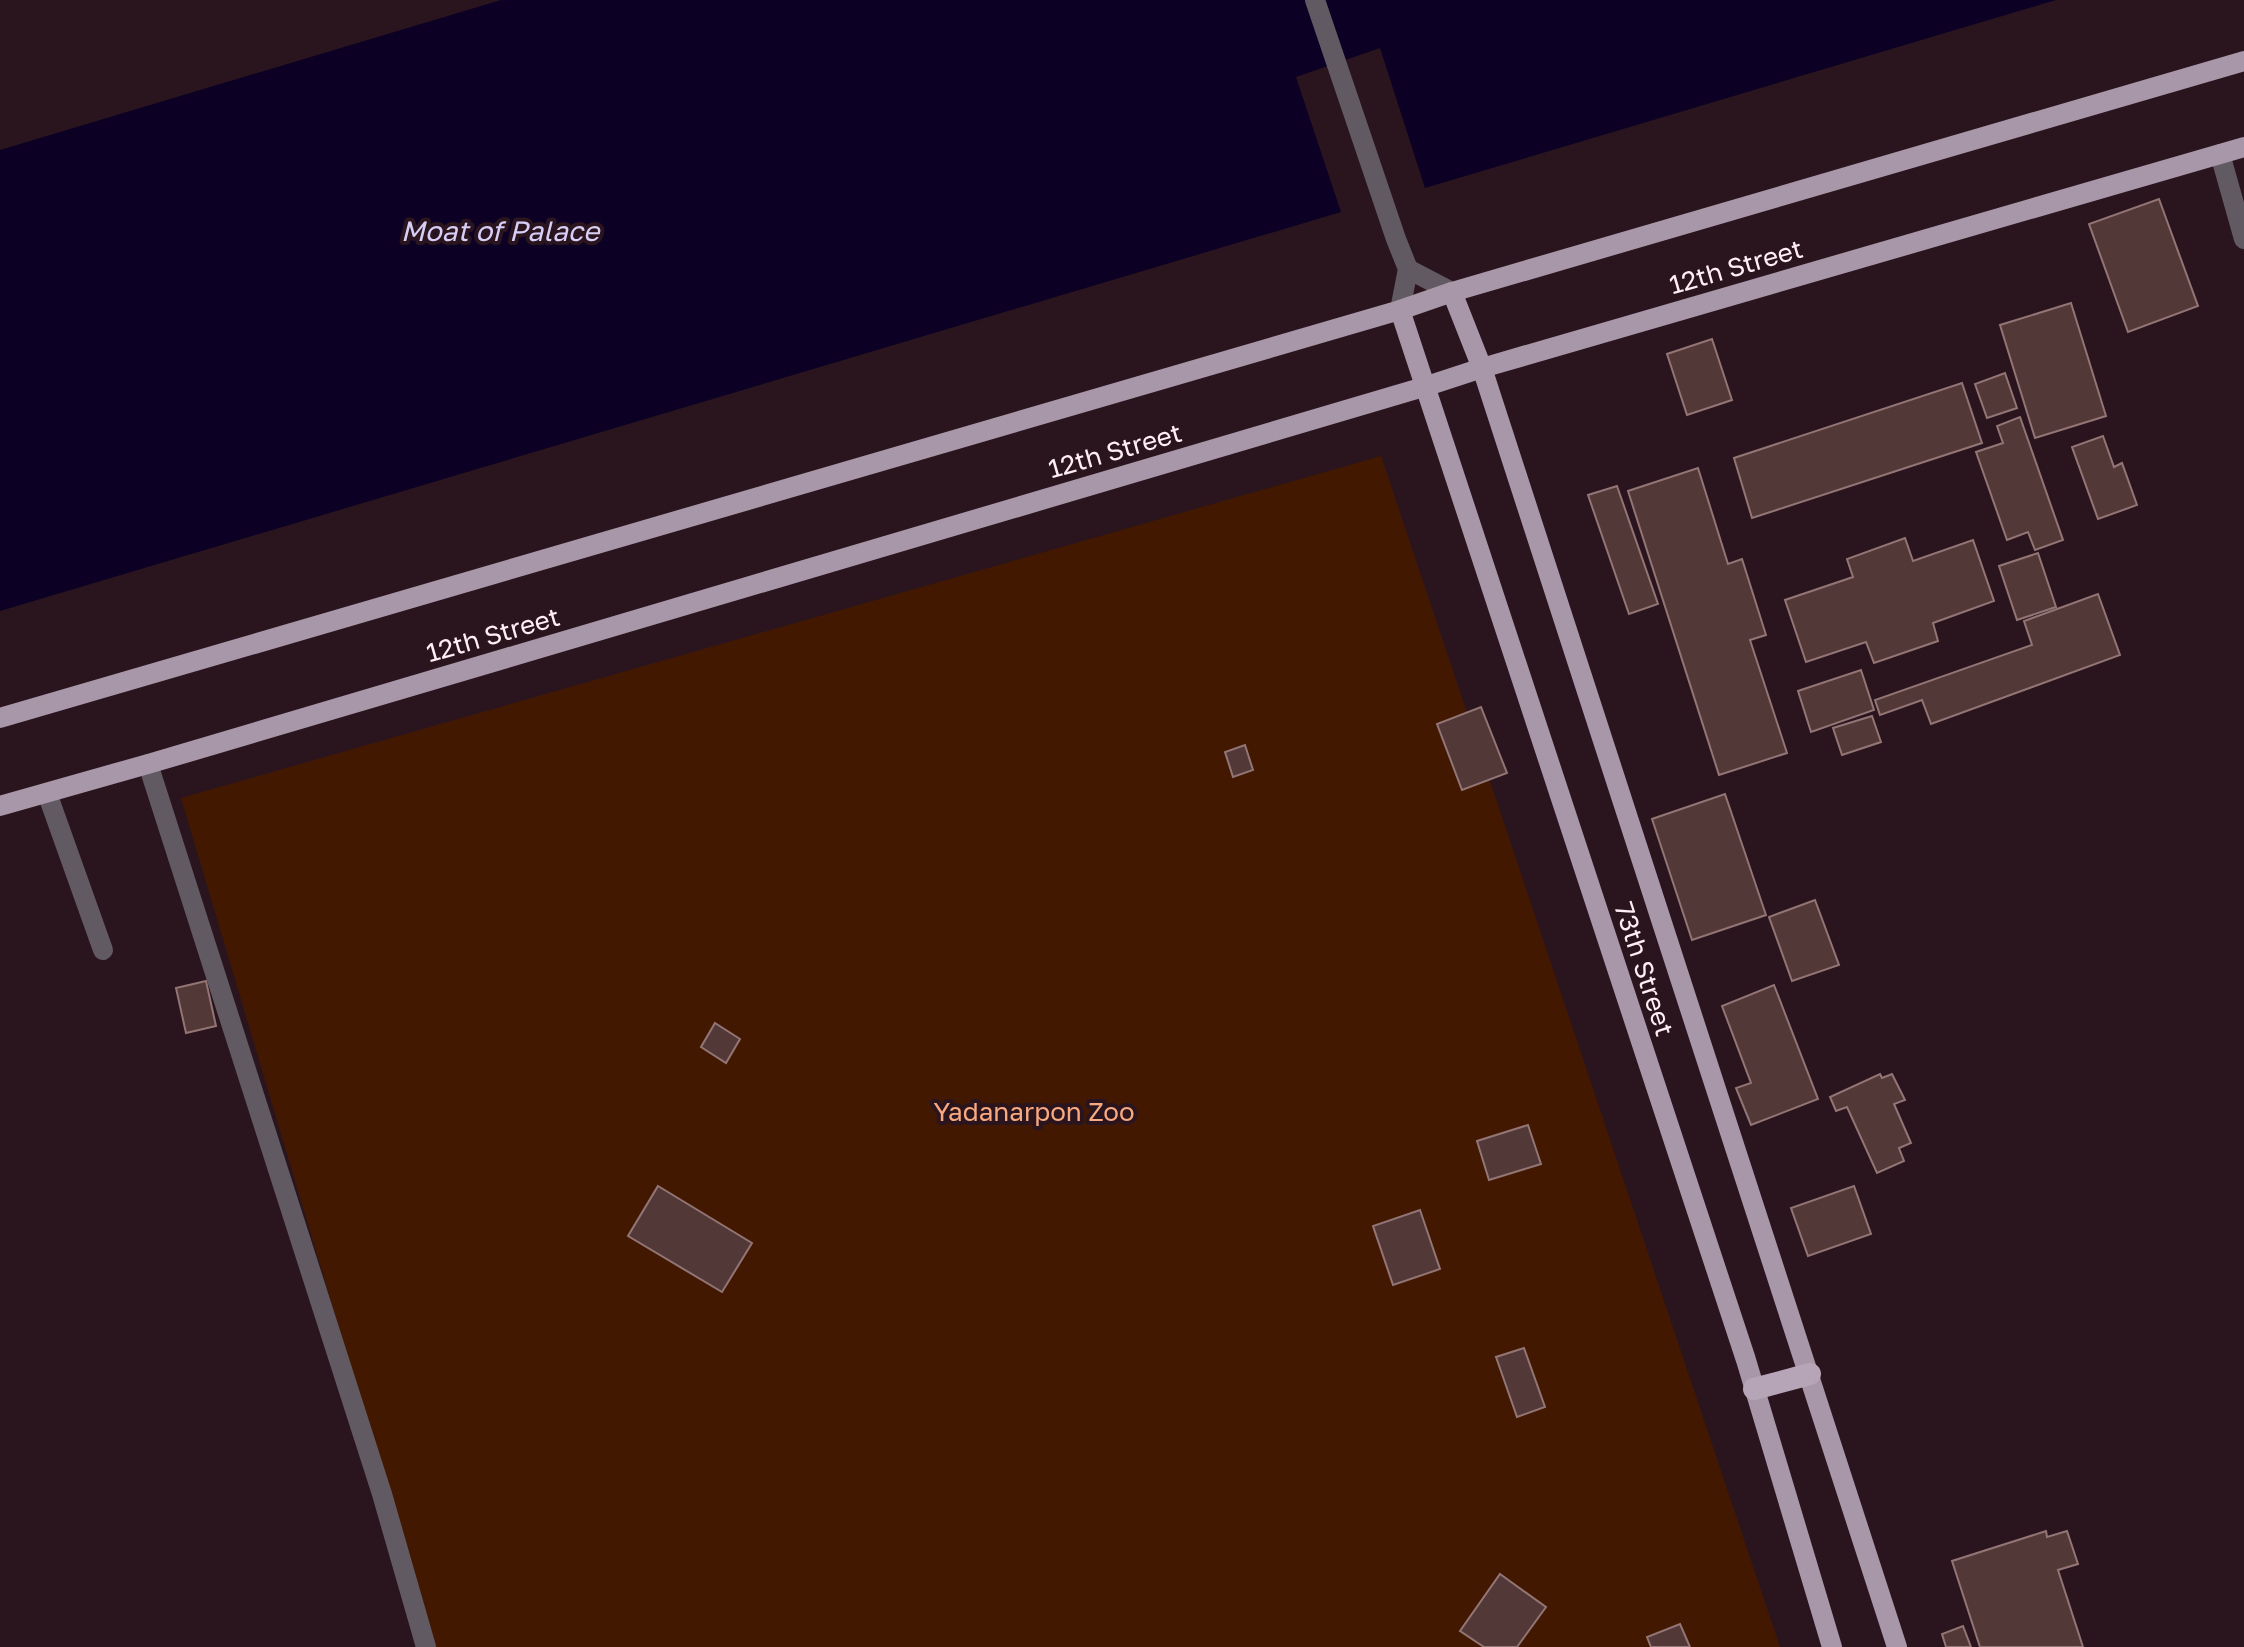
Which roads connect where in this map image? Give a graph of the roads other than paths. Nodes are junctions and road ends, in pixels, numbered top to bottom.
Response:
1 (1315, 0) edge
2 (2244, 61) edge
3 (2244, 147) edge
4 (2220, 154) junction
5 (2244, 239) edge
6 (1408, 269) junction
7 (1452, 292) junction
8 (1400, 310) junction
9 (1482, 368) junction
10 (1427, 386) junction
11 (0, 718) edge
12 (148, 764) junction
13 (47, 793) junction
14 (0, 806) edge
15 (103, 950) dead end
16 (1810, 1374) junction
17 (1754, 1389) junction
18 (426, 1647) edge
19 (1832, 1647) edge
20 (1897, 1647) edge

1 - 6 street
2 - 7 main road
3 - 4 main road, 12th Street
4 - 5 street
4 - 9 main road, 12th Street
6 - 7 street
6 - 8 street
7 - 8 main road
7 - 9 main road, 73th Street
8 - 10 main road, 73th Street
8 - 11 main road
9 - 10 main road, 12th Street
9 - 16 main road, 73th Street
10 - 12 main road, 12th Street
10 - 17 main road, 73th Street
12 - 13 main road, 12th Street
12 - 18 street
13 - 14 main road, 12th Street
13 - 15 street
16 - 17 highway
16 - 20 main road, 73th Street
17 - 19 main road, 73th Street

